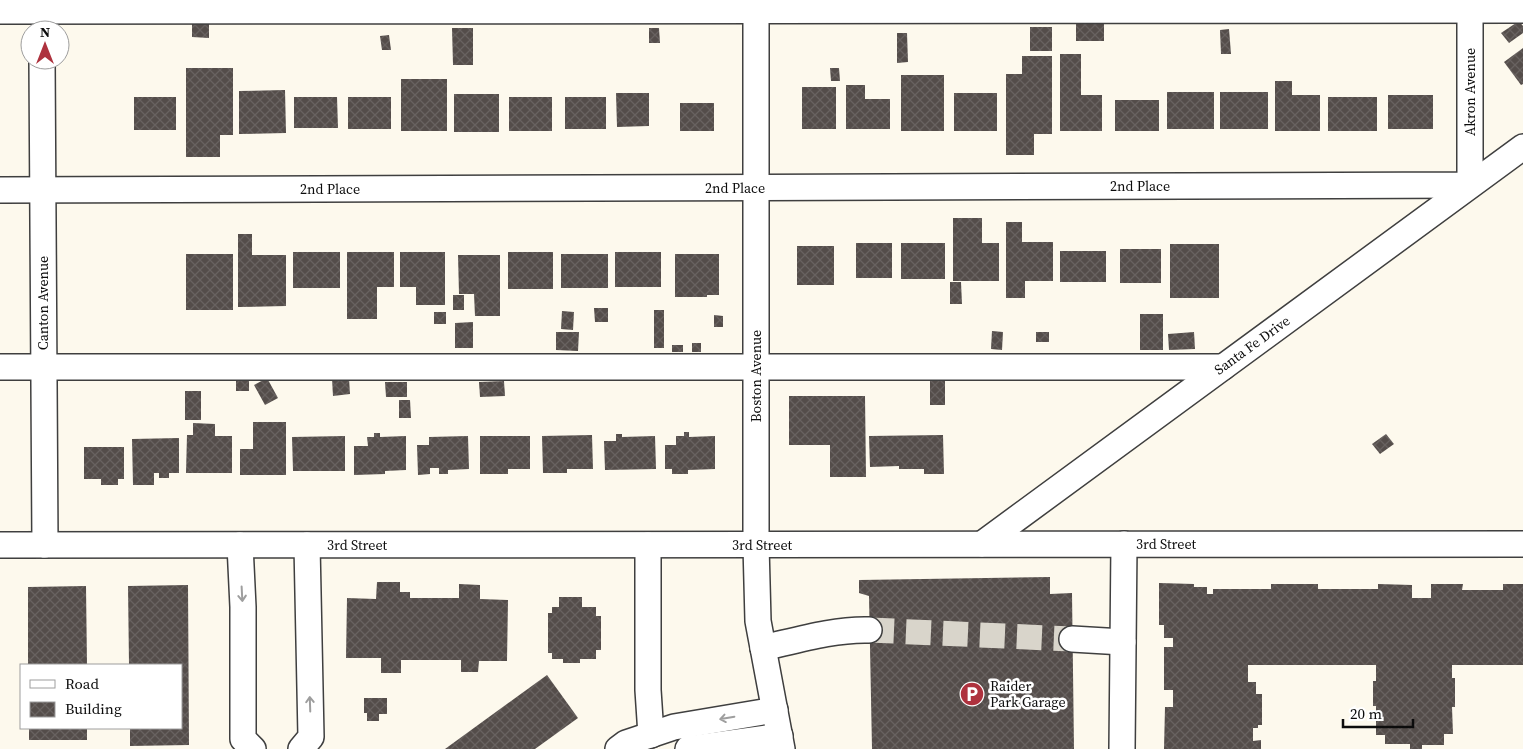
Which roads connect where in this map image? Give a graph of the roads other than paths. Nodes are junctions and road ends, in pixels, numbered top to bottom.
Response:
1 (756, 5) edge
2 (1470, 5) edge
3 (1523, 10) edge
4 (0, 11) edge
5 (42, 14) edge
6 (42, 70) edge
7 (1523, 147) edge
8 (1470, 185) junction
9 (756, 188) junction
10 (0, 190) edge
11 (42, 190) junction
12 (0, 367) edge
13 (44, 367) junction
14 (756, 367) junction
15 (1223, 367) junction
16 (982, 544) junction
17 (1124, 544) junction
18 (1523, 544) edge
19 (0, 545) edge
20 (45, 545) junction
21 (240, 545) junction
22 (307, 545) junction
23 (648, 545) junction
24 (756, 545) junction
25 (870, 630) tunnel mouth
26 (1072, 639) tunnel mouth
27 (1123, 642) junction
28 (763, 648) junction
29 (775, 710) junction
30 (650, 735) junction
31 (781, 742) edge
32 (625, 747) edge
33 (254, 749) edge
34 (301, 749) edge
35 (688, 749) edge
36 (1122, 749) edge

1 - 2 street
1 - 5 street
1 - 9 street, Boston Avenue
2 - 3 street
2 - 8 street, Akron Avenue
4 - 5 street
6 - 11 street, Canton Avenue
7 - 8 street, Santa Fe Drive
8 - 9 street, 2nd Place
8 - 15 street, Santa Fe Drive
9 - 11 street, 2nd Place
9 - 14 street, Boston Avenue
10 - 11 street, 2nd Place
11 - 13 street, Canton Avenue
12 - 13 street
13 - 14 street
13 - 20 street, Canton Avenue
14 - 15 street
14 - 24 street, Boston Avenue
15 - 16 street, Santa Fe Drive
16 - 17 street, 3rd Street
16 - 24 street, 3rd Street
17 - 18 street, 3rd Street
17 - 27 street
19 - 20 street, 3rd Street
20 - 21 street, 3rd Street
21 - 22 street, 3rd Street
21 -> 33 street
22 - 23 street, 3rd Street
34 -> 22 street
23 - 24 street, 3rd Street
23 - 30 street
24 - 28 street, Boston Avenue
25 - 28 street
26 - 27 street
27 - 36 street
28 - 29 street, Boston Avenue
29 -> 30 street
29 - 31 street, Boston Avenue
30 - 32 street
31 - 35 street

